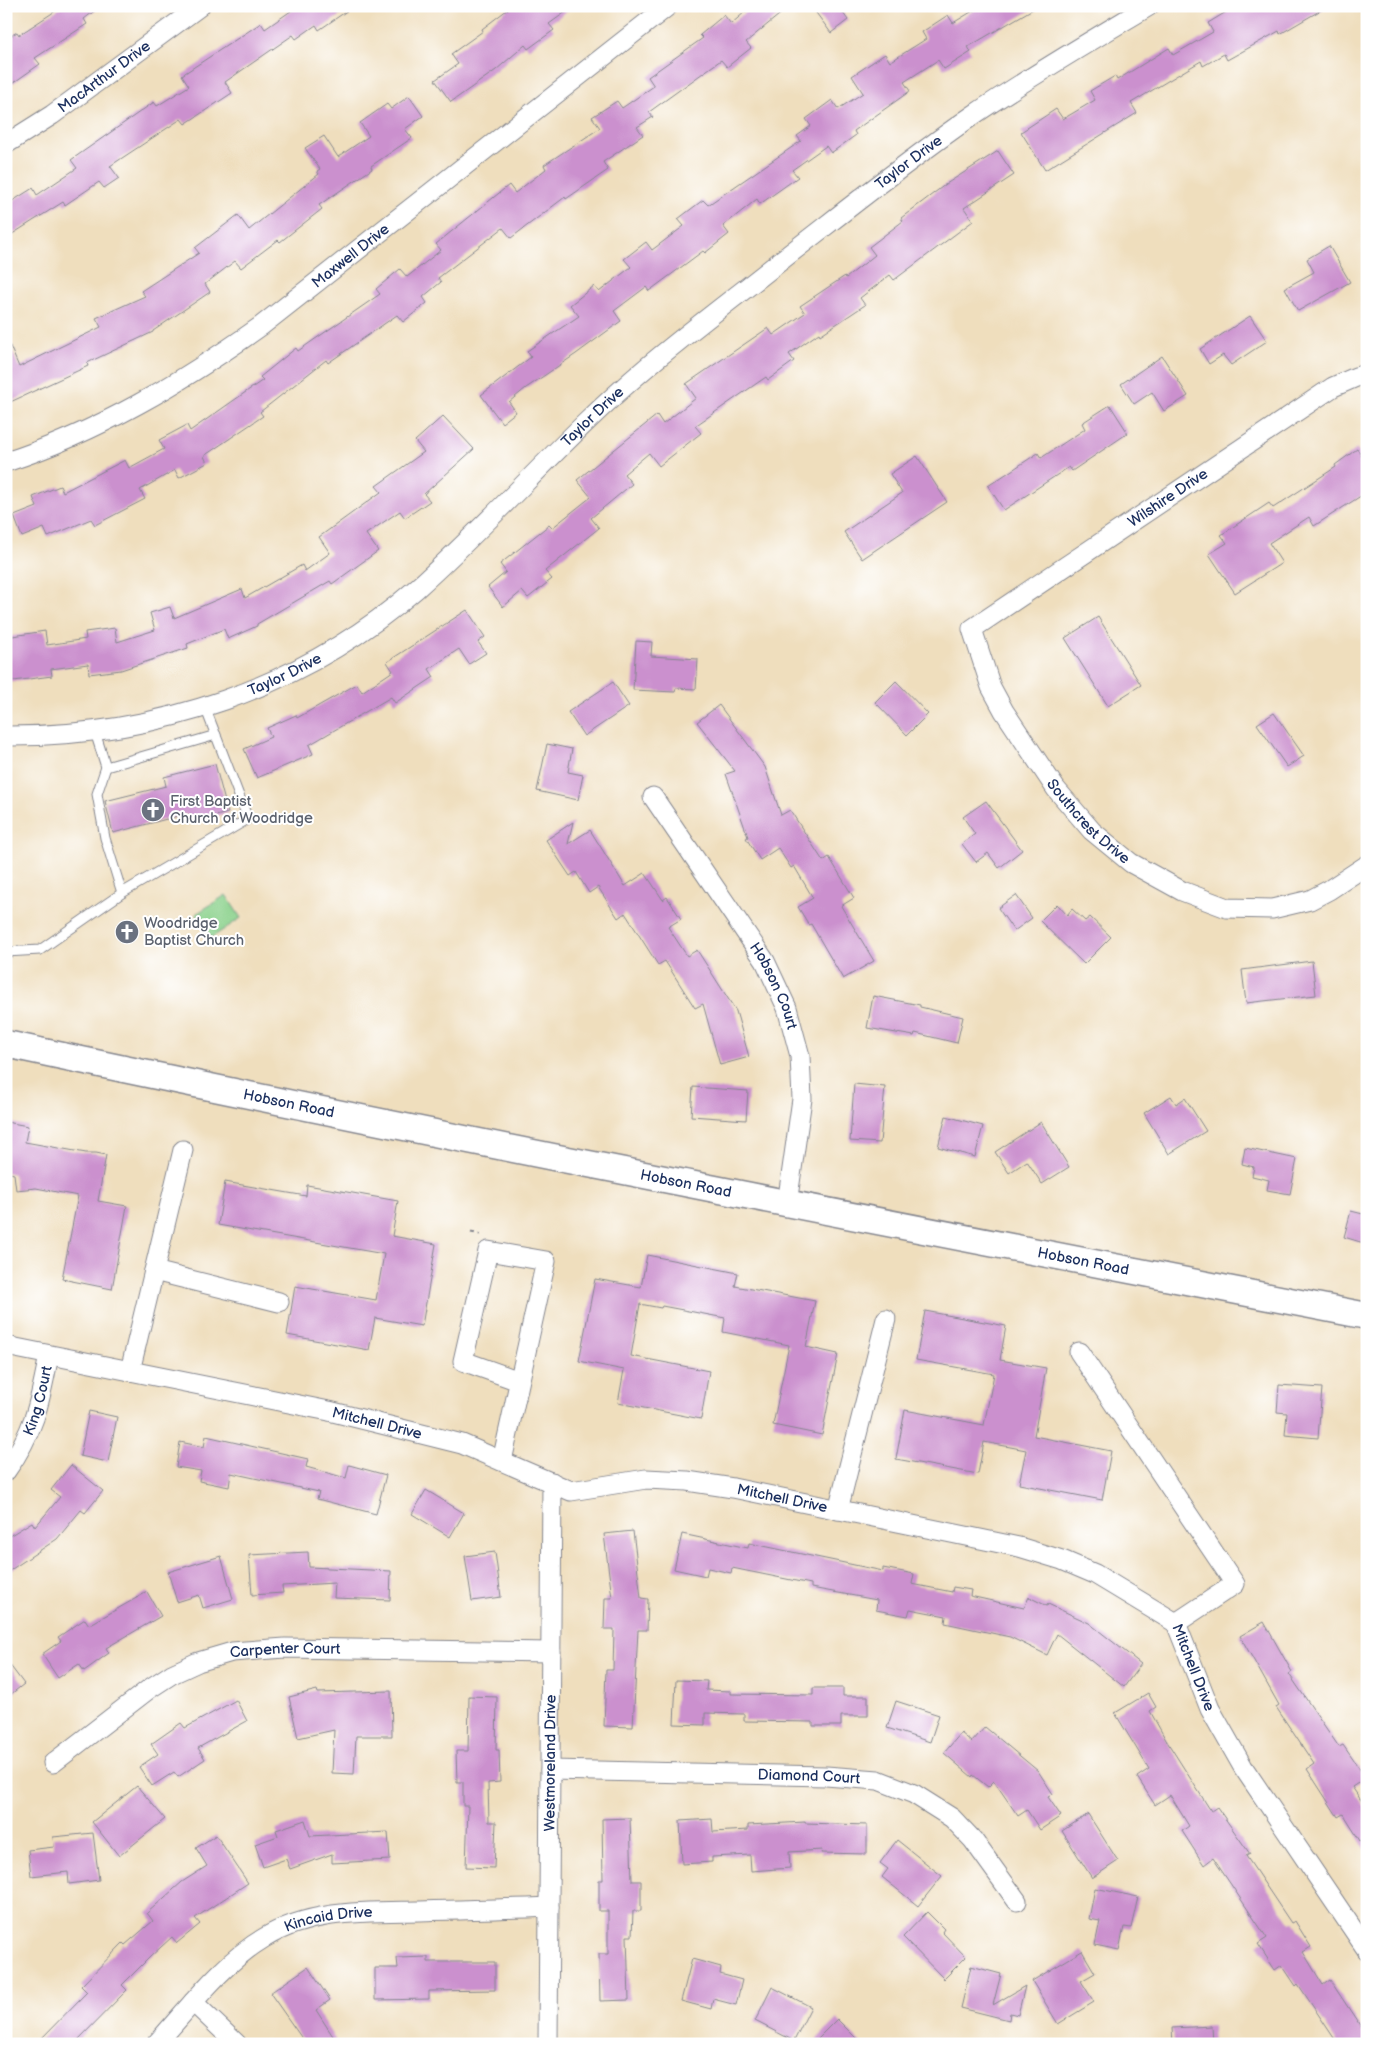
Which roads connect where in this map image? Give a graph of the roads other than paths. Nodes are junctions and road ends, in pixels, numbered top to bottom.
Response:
1 (200, 6) edge
2 (668, 6) edge
3 (1149, 6) edge
4 (6, 144) edge
5 (1367, 374) edge
6 (6, 462) edge
7 (972, 629) joint
8 (205, 708) junction
9 (95, 732) junction
10 (216, 735) junction
11 (6, 736) edge
12 (106, 767) junction
13 (653, 797) dead end
14 (1367, 865) edge
15 (122, 893) junction
16 (6, 952) edge
17 (6, 1044) edge
18 (183, 1150) dead end
19 (787, 1204) junction
20 (154, 1271) junction
21 (279, 1302) dead end
22 (1367, 1316) edge
23 (886, 1319) dead end
24 (6, 1346) edge
25 (1079, 1352) dead end
26 (49, 1355) junction
27 (130, 1371) junction
28 (520, 1382) junction
29 (502, 1461) junction
30 (6, 1471) edge
31 (552, 1482) junction
32 (838, 1510) junction
33 (1176, 1623) junction
34 (551, 1652) junction
35 (53, 1763) dead end
36 (550, 1770) junction
37 (1017, 1901) dead end
38 (549, 1907) junction
39 (1367, 1950) edge
40 (193, 2002) junction
41 (156, 2044) edge
42 (237, 2044) edge
43 (548, 2044) edge

1 - 4 street, MacArthur Drive
2 - 6 street, Maxwell Drive
3 - 8 street, Taylor Drive
5 - 7 street, Wilshire Drive
7 - 14 street, Southcrest Drive
8 - 9 street, Taylor Drive
8 - 10 lane
9 - 11 street, Taylor Drive
9 - 12 lane
10 - 12 lane
10 - 15 lane
12 - 15 lane
13 - 19 street, Hobson Court
15 - 16 lane
17 - 19 main road, Hobson Road
18 - 20 street
19 - 22 main road, Hobson Road
20 - 21 street
20 - 27 street
23 - 32 street
24 - 26 street, Mitchell Drive
25 - 33 street
26 - 27 street, Mitchell Drive
26 - 30 street, King Court
27 - 29 street, Mitchell Drive
28 - 28 street
28 - 29 street
29 - 31 street, Mitchell Drive
31 - 32 street, Mitchell Drive
31 - 34 street, Westmoreland Drive
32 - 33 street, Mitchell Drive
33 - 39 street, Mitchell Drive
34 - 35 street, Carpenter Court
34 - 36 street, Westmoreland Drive
36 - 37 street, Diamond Court
36 - 38 street, Westmoreland Drive
38 - 40 street, Kincaid Drive
38 - 43 street, Westmoreland Drive
40 - 41 street, Kincaid Drive
40 - 42 street

